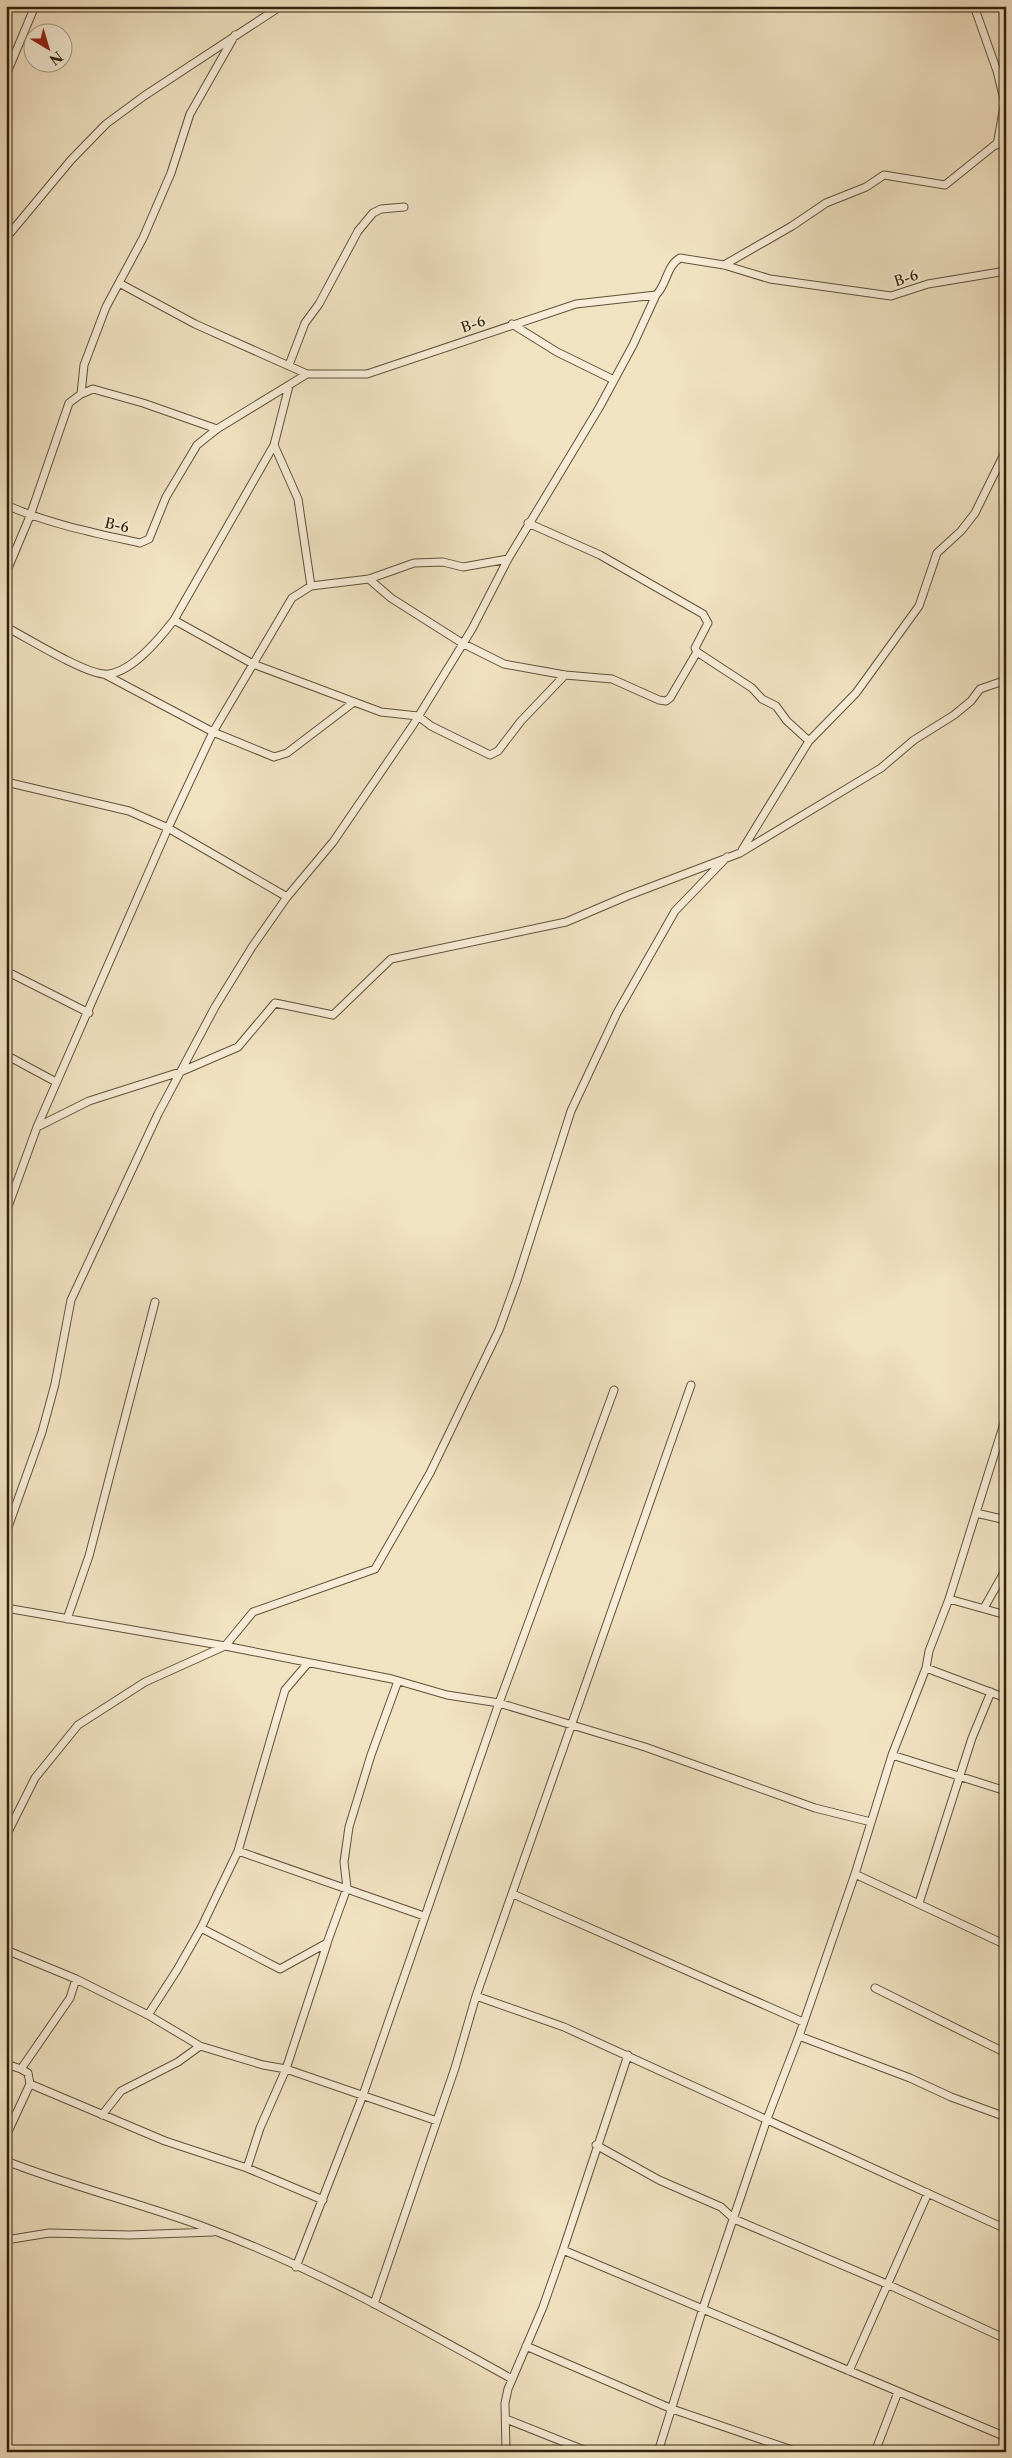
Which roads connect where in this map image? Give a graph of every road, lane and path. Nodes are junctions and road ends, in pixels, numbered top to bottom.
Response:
1 (35, 6) edge
2 (281, 6) edge
3 (974, 6) edge
4 (235, 34) junction
5 (6, 76) edge
6 (1005, 107) edge
7 (1006, 136) edge
8 (997, 145) junction
9 (404, 206) dead end
10 (6, 238) edge
11 (724, 265) junction
12 (1006, 271) edge
13 (119, 283) junction
14 (656, 296) junction
15 (512, 324) junction
16 (289, 365) junction
17 (307, 374) junction
18 (614, 380) junction
19 (289, 386) junction
20 (81, 394) junction
21 (217, 429) junction
22 (274, 445) junction
23 (1006, 450) edge
24 (6, 505) edge
25 (30, 516) junction
26 (528, 523) junction
27 (508, 559) junction
28 (6, 573) edge
29 (369, 579) junction
30 (311, 586) junction
31 (174, 620) junction
32 (6, 627) edge
33 (462, 643) junction
34 (697, 652) junction
35 (253, 664) junction
36 (104, 674) junction
37 (565, 675) junction
38 (1006, 680) edge
39 (354, 702) junction
40 (418, 716) junction
41 (213, 732) junction
42 (809, 741) junction
43 (6, 782) edge
44 (168, 828) junction
45 (740, 853) junction
46 (727, 857) junction
47 (287, 897) junction
48 (6, 971) edge
49 (89, 1013) junction
50 (6, 1055) edge
51 (180, 1072) junction
52 (56, 1082) junction
53 (37, 1127) junction
54 (6, 1212) edge
55 (155, 1302) dead end
56 (692, 1385) dead end
57 (614, 1390) dead end
58 (1006, 1417) edge
59 (976, 1513) junction
60 (1006, 1520) edge
61 (6, 1533) edge
62 (1006, 1570) edge
63 (949, 1599) junction
64 (6, 1608) edge
65 (984, 1608) junction
66 (1006, 1615) edge
67 (66, 1619) junction
68 (225, 1646) junction
69 (308, 1663) junction
70 (926, 1668) junction
71 (398, 1681) junction
72 (990, 1692) junction
73 (1006, 1698) edge
74 (498, 1703) junction
75 (572, 1724) junction
76 (892, 1755) junction
77 (961, 1777) junction
78 (1006, 1792) edge
79 (871, 1822) junction
80 (6, 1836) edge
81 (238, 1851) junction
82 (855, 1874) junction
83 (347, 1888) junction
84 (513, 1894) junction
85 (919, 1903) junction
86 (424, 1916) junction
87 (201, 1928) junction
88 (326, 1944) junction
89 (1006, 1945) edge
90 (6, 1950) edge
91 (76, 1979) junction
92 (876, 1988) dead end
93 (476, 1996) junction
94 (148, 2015) junction
95 (803, 2022) junction
96 (799, 2036) junction
97 (200, 2046) junction
98 (1006, 2052) edge
99 (628, 2055) junction
100 (6, 2064) edge
101 (21, 2069) junction
102 (286, 2069) junction
103 (30, 2084) junction
104 (363, 2095) junction
105 (102, 2114) junction
106 (1006, 2117) edge
107 (767, 2119) junction
108 (437, 2121) junction
109 (6, 2136) edge
110 (596, 2145) junction
111 (6, 2161) edge
112 (246, 2168) junction
113 (928, 2193) junction
114 (323, 2200) junction
115 (734, 2219) junction
116 (1006, 2229) edge
117 (218, 2232) junction
118 (6, 2240) edge
119 (562, 2250) junction
120 (296, 2267) junction
121 (889, 2285) junction
122 (374, 2304) junction
123 (703, 2308) junction
124 (1006, 2339) edge
125 (526, 2346) junction
126 (848, 2371) junction
127 (512, 2378) junction
128 (898, 2392) junction
129 (672, 2409) junction
130 (506, 2419) junction
131 (1006, 2437) edge
132 (506, 2452) edge
133 (589, 2452) edge
134 (658, 2452) edge
135 (798, 2452) edge
136 (875, 2452) edge

1 - 5 street
2 - 4 street
3 - 6 street
4 - 10 street
4 - 13 street
6 - 8 street
7 - 8 street
8 - 11 street
9 - 16 street
11 - 12 street, B-6
11 - 14 street, B-6
13 - 16 street
13 - 20 street
14 - 15 street, B-6
14 - 18 street
15 - 17 street, B-6
15 - 18 street
16 - 17 street
17 - 19 street, B-6
18 - 26 street
19 - 21 street, B-6
19 - 22 street
20 - 21 street
20 - 25 street
21 - 25 street, B-6
22 - 30 street
22 - 31 street
23 - 42 street
24 - 25 street, B-6
25 - 28 street
26 - 27 street
26 - 34 street
27 - 29 street
27 - 33 street
29 - 30 street
29 - 33 street
30 - 35 street
31 - 35 street
31 - 36 street
32 - 36 street
33 - 37 street
33 - 40 street
34 - 37 street
34 - 42 street
35 - 39 street
35 - 41 street
36 - 41 street
37 - 40 street
38 - 45 street
39 - 40 street
39 - 41 street
40 - 47 street
41 - 44 street
42 - 45 street
43 - 44 street
44 - 47 street
44 - 49 street
45 - 46 street
46 - 51 street
46 - 68 street
47 - 51 street
48 - 49 street
49 - 52 street
50 - 52 street
51 - 53 street
51 - 61 street
52 - 53 street
53 - 54 street
55 - 67 street
56 - 75 street
57 - 74 street
58 - 59 street
59 - 60 street
59 - 63 street
62 - 65 street
63 - 65 street
63 - 70 street
64 - 67 street
65 - 66 street
67 - 68 street
68 - 69 street
68 - 80 street
69 - 71 street
69 - 81 street
70 - 72 street
70 - 76 street
71 - 74 street
71 - 83 street
72 - 73 street
72 - 77 street
74 - 75 street
74 - 86 street
75 - 79 street
75 - 84 street
76 - 77 street
76 - 79 street
77 - 78 street
77 - 85 street
79 - 82 street
81 - 83 street
81 - 87 street
82 - 85 street
82 - 95 street
83 - 86 street
83 - 88 street
84 - 93 street
84 - 95 street
85 - 89 street
86 - 104 street
87 - 88 street
87 - 94 street
88 - 102 street
90 - 91 street
91 - 94 street
91 - 101 street
92 - 98 street
93 - 99 street
93 - 108 street
94 - 97 street
95 - 96 street
96 - 106 street
96 - 107 street
97 - 102 street
97 - 105 street
99 - 107 street
99 - 110 street
100 - 101 street
101 - 103 street
102 - 104 street
102 - 112 street
103 - 105 street
103 - 109 street
104 - 108 street
104 - 114 street
105 - 112 street
107 - 113 street
107 - 115 street
108 - 122 street
110 - 115 street
110 - 119 street
111 - 117 street
112 - 114 street
113 - 116 street
113 - 121 street
114 - 120 street
115 - 121 street
115 - 123 street
117 - 118 street
117 - 120 street
119 - 123 street
119 - 125 street
120 - 122 street
121 - 124 street
121 - 126 street
122 - 127 street
123 - 126 street
123 - 129 street
125 - 127 street
125 - 129 street
126 - 128 street
127 - 130 street
128 - 131 street
128 - 136 street
129 - 134 street
129 - 135 street
130 - 132 street
130 - 133 street

